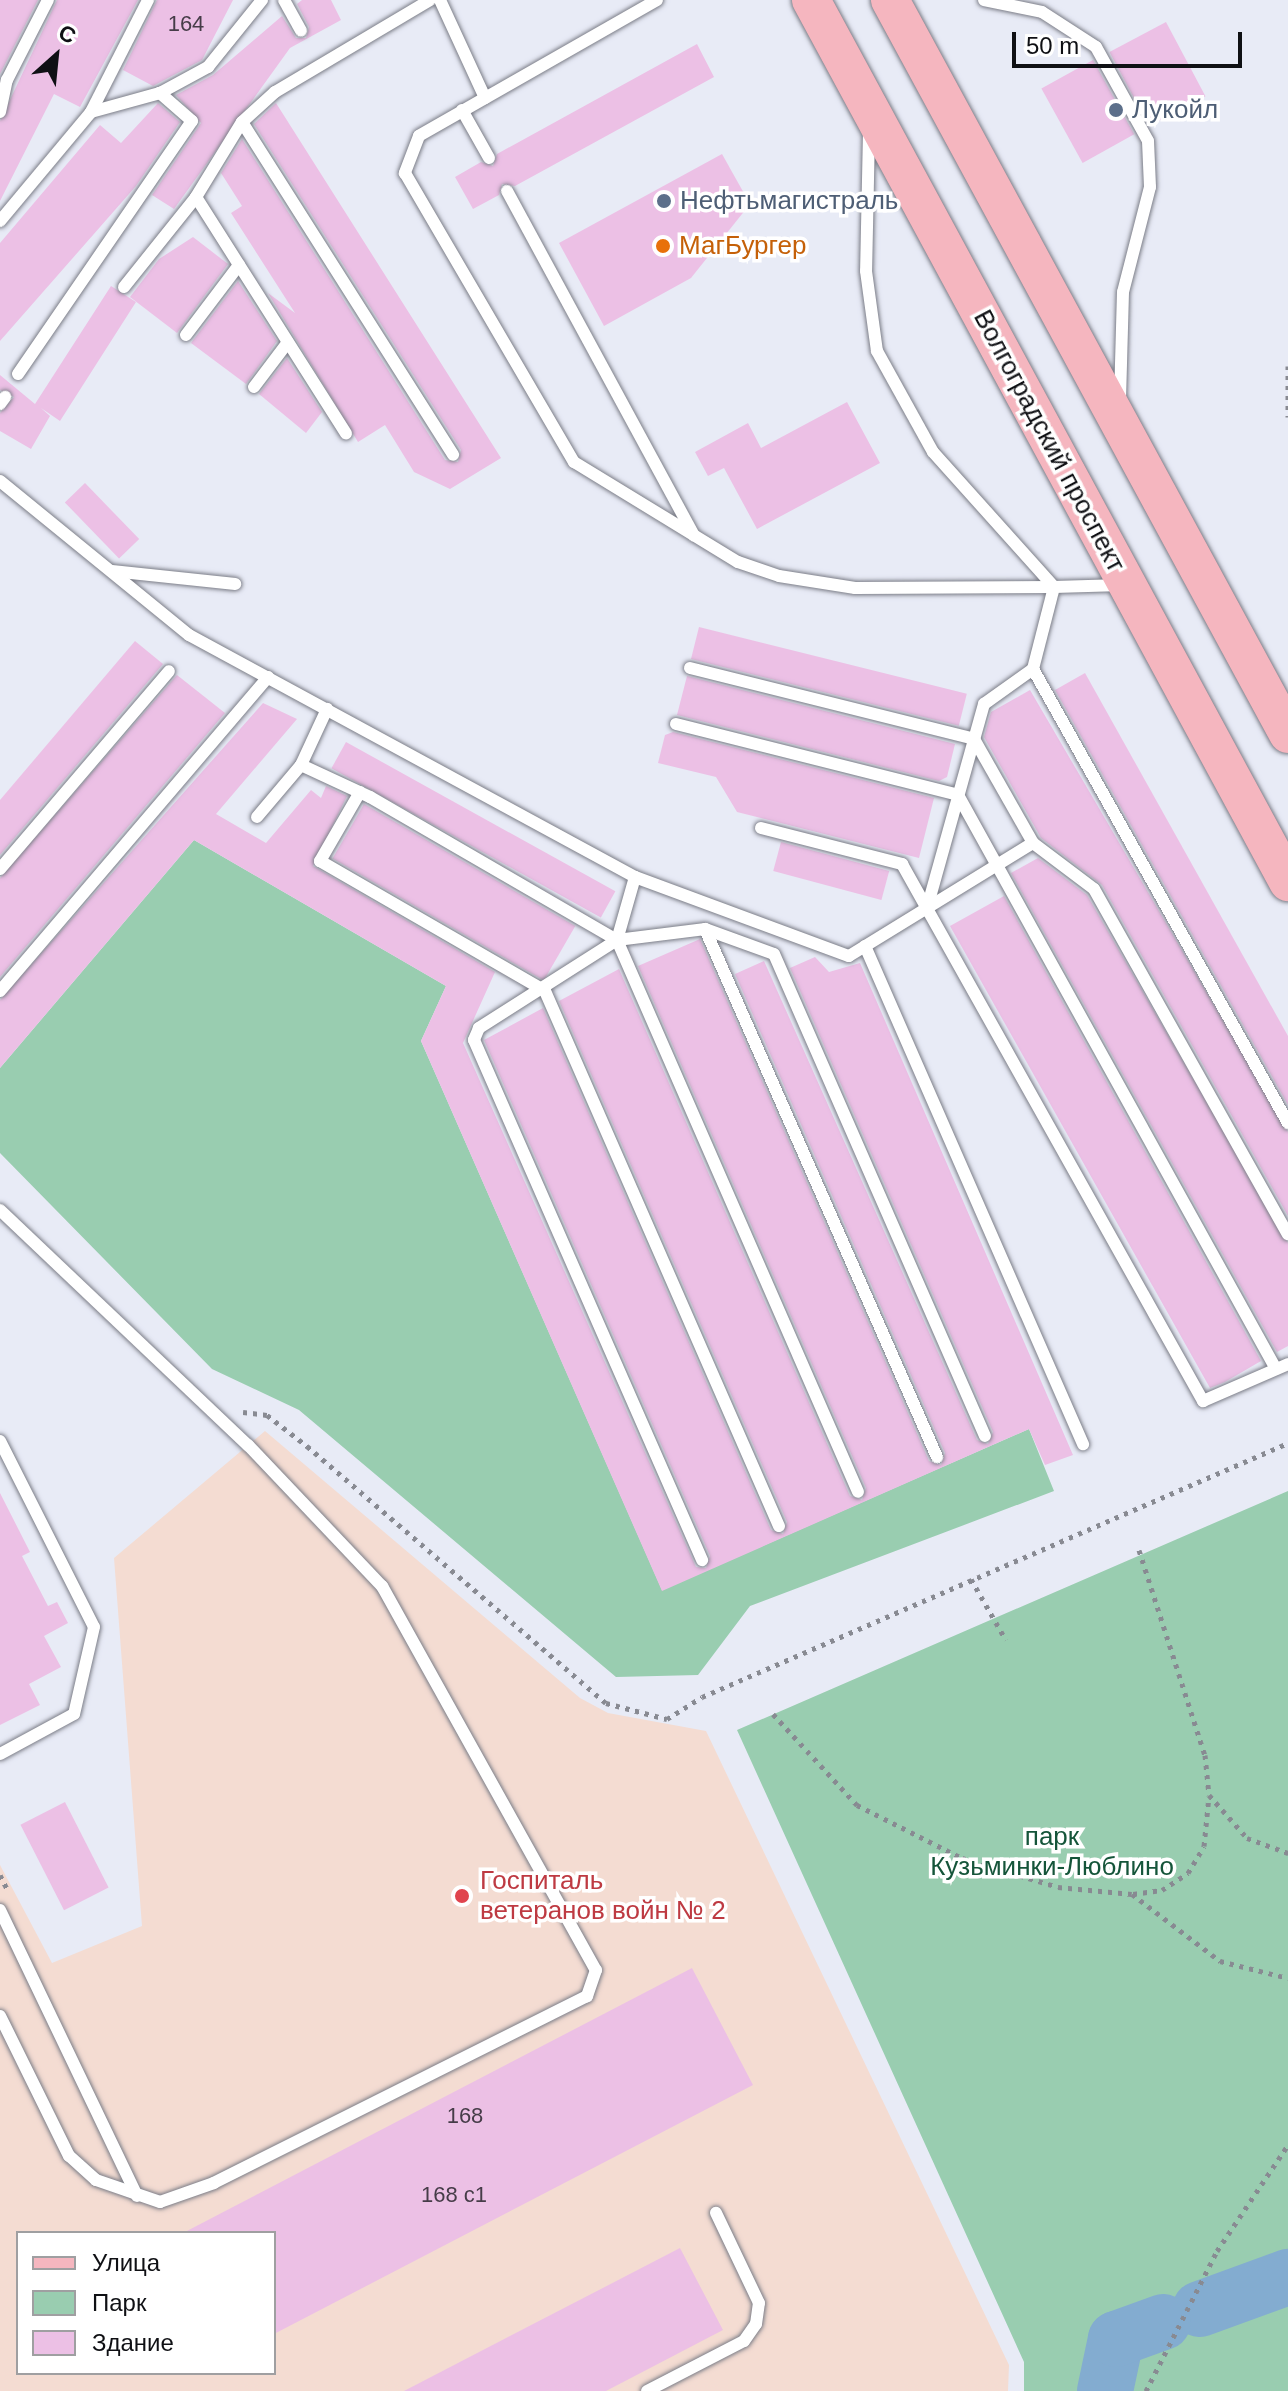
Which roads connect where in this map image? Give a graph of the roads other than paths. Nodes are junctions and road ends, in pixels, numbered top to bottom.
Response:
1 (48, 0) edge
2 (148, 0) edge
3 (262, 0) edge
4 (284, 0) edge
5 (430, 0) edge
6 (440, 0) edge
7 (657, 0) edge
8 (811, 0) edge
9 (890, 0) edge
10 (984, 0) edge
11 (301, 31) dead end
12 (160, 93) junction
13 (485, 98) junction
14 (869, 108) junction
15 (462, 110) junction
16 (0, 112) edge
17 (91, 112) junction
18 (242, 122) junction
19 (489, 158) dead end
20 (507, 191) dead end
21 (196, 197) junction
22 (0, 221) edge
23 (239, 265) junction
24 (124, 287) dead end
25 (186, 335) dead end
26 (288, 342) junction
27 (18, 374) dead end
28 (254, 387) dead end
29 (1119, 421) junction
30 (346, 433) dead end
31 (453, 455) dead end
32 (0, 481) edge
33 (695, 537) junction
34 (112, 571) junction
35 (235, 584) dead end
36 (1127, 585) junction
37 (1054, 587) junction
38 (690, 668) dead end
39 (1033, 669) junction
40 (169, 671) dead end
41 (268, 677) junction
42 (327, 709) junction
43 (676, 724) dead end
44 (1288, 734) edge
45 (974, 739) junction
46 (301, 765) junction
47 (360, 792) junction
48 (958, 795) junction
49 (257, 817) dead end
50 (761, 828) dead end
51 (1033, 843) junction
52 (997, 865) junction
53 (0, 869) edge
54 (635, 877) junction
55 (1288, 882) edge
56 (927, 908) junction
57 (705, 929) junction
58 (617, 940) junction
59 (865, 946) junction
60 (0, 991) edge
61 (545, 991) junction
62 (1288, 1123) edge
63 (0, 1210) edge
64 (1288, 1234) edge
65 (1282, 1366) edge
66 (985, 1436) dead end
67 (0, 1441) edge
68 (1083, 1444) dead end
69 (937, 1457) dead end
70 (858, 1492) dead end
71 (779, 1526) dead end
72 (702, 1560) dead end
73 (0, 1754) edge
74 (0, 1910) edge
75 (0, 2016) edge
76 (137, 2196) junction
77 (716, 2213) dead end
78 (647, 2391) edge

1 - 16 lane
2 - 17 lane
3 - 12 lane
4 - 11 lane
5 - 18 lane
6 - 13 lane
7 - 13 lane
8 - 14 main road, Волгоградский проспект
9 - 29 main road
10 - 29 lane
12 - 17 lane
12 - 27 lane
13 - 15 lane
14 - 36 main road, Волгоградский проспект
14 - 37 lane
15 - 19 lane
15 - 33 lane
17 - 22 lane
18 - 21 lane
18 - 31 lane
20 - 33 lane
21 - 23 lane
21 - 24 lane
23 - 25 lane
23 - 26 lane
26 - 28 lane
26 - 30 lane
29 - 44 main road
32 - 34 lane
33 - 37 lane
34 - 35 lane
34 - 41 lane
36 - 37 lane
36 - 55 main road, Волгоградский проспект
37 - 39 lane
38 - 45 lane
39 - 45 lane
39 - 62 lane
40 - 53 lane
41 - 42 lane
41 - 60 lane
42 - 46 lane
42 - 54 lane
43 - 48 lane
45 - 48 lane
45 - 51 lane
46 - 47 lane
46 - 49 lane
47 - 58 lane
47 - 61 lane
48 - 52 lane
48 - 56 lane
50 - 56 lane
51 - 52 lane
51 - 64 lane
52 - 56 lane
52 - 65 lane
54 - 58 lane
54 - 59 lane
56 - 59 lane
56 - 65 lane
57 - 58 lane
57 - 66 lane
57 - 69 lane
58 - 61 lane
58 - 70 lane
59 - 68 lane
61 - 71 lane
61 - 72 lane
63 - 76 lane
67 - 73 lane
74 - 76 lane
75 - 76 lane
77 - 78 lane

